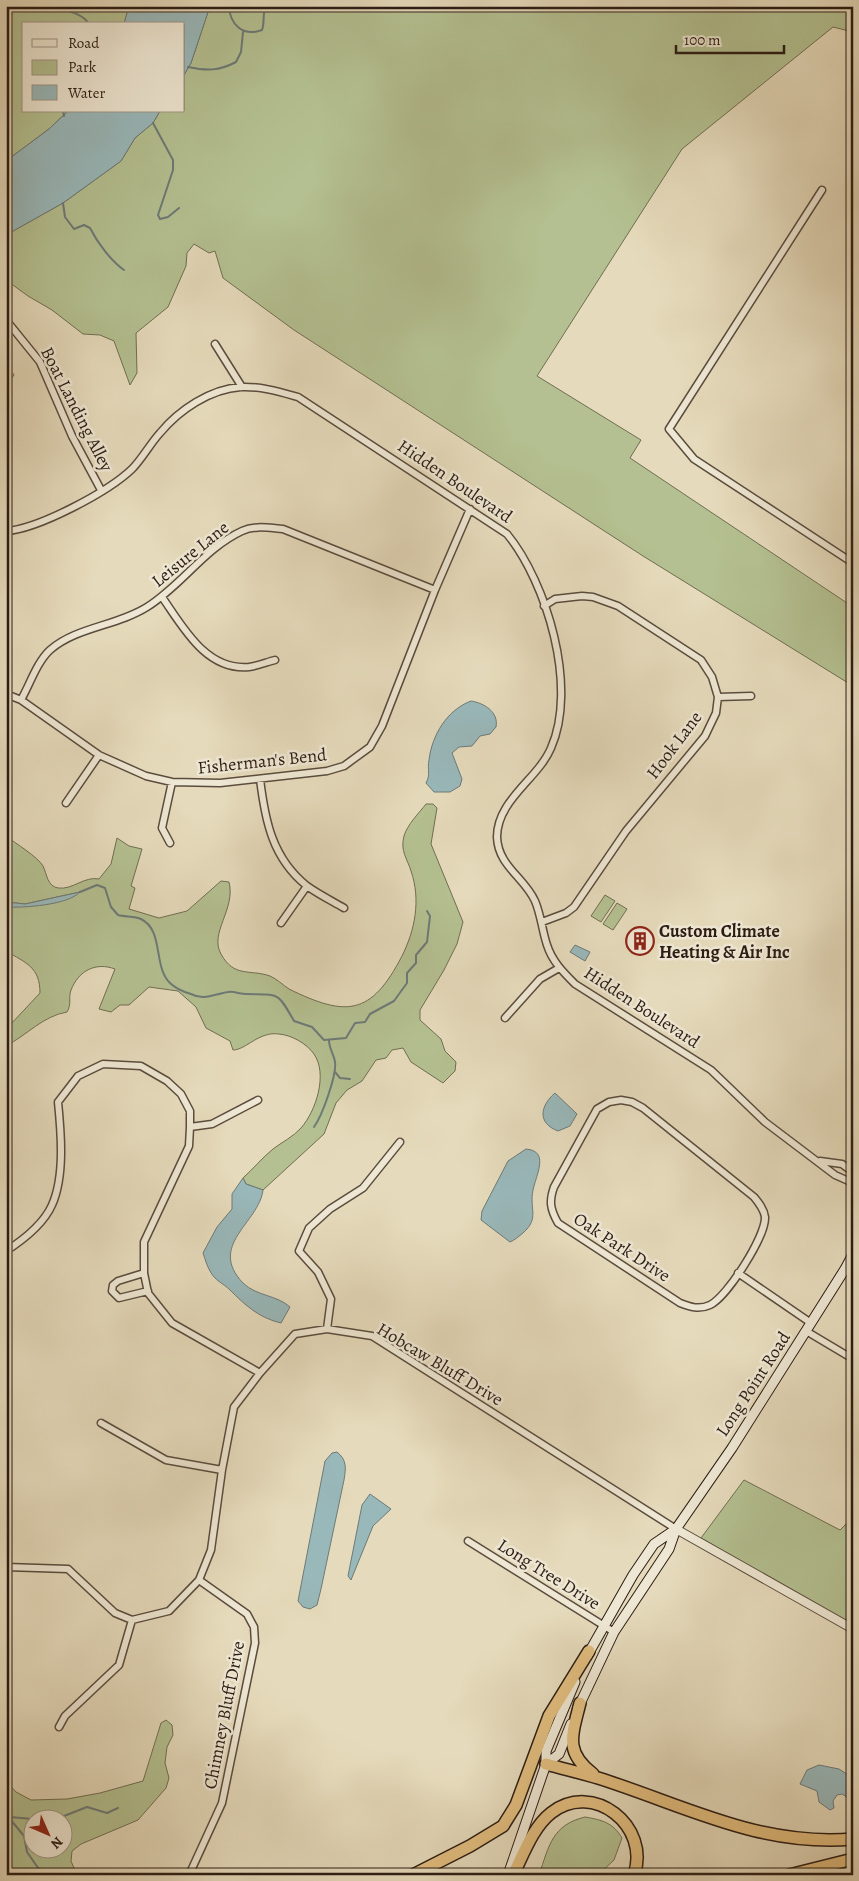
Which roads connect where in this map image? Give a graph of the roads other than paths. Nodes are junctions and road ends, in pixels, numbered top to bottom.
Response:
1 (822, 190) dead end
2 (6, 320) edge
3 (215, 344) dead end
4 (242, 387) junction
5 (101, 490) junction
6 (470, 509) junction
7 (6, 531) edge
8 (853, 563) edge
9 (435, 590) junction
10 (162, 597) junction
11 (544, 606) junction
12 (275, 660) dead end
13 (6, 694) edge
14 (751, 696) dead end
15 (718, 698) junction
16 (22, 700) junction
17 (99, 755) junction
18 (260, 779) junction
19 (172, 782) junction
20 (66, 803) dead end
21 (170, 842) dead end
22 (307, 886) junction
23 (344, 908) dead end
24 (542, 922) junction
25 (281, 923) dead end
26 (558, 968) junction
27 (505, 1018) dead end
28 (258, 1100) dead end
29 (190, 1127) junction
30 (400, 1142) dead end
31 (819, 1161) junction
32 (853, 1172) edge
33 (853, 1182) edge
34 (6, 1250) edge
35 (853, 1254) edge
36 (144, 1273) junction
37 (738, 1273) junction
38 (148, 1291) junction
39 (812, 1323) junction
40 (327, 1329) junction
41 (806, 1331) junction
42 (853, 1359) edge
43 (260, 1372) junction
44 (101, 1423) dead end
45 (222, 1470) junction
46 (676, 1529) junction
47 (468, 1541) dead end
48 (6, 1567) edge
49 (199, 1580) junction
50 (132, 1620) junction
51 (603, 1626) junction
52 (853, 1629) edge
53 (614, 1632) junction
54 (589, 1652) junction
55 (580, 1703) junction
56 (59, 1727) dead end
57 (546, 1764) junction
58 (599, 1778) junction
59 (853, 1839) edge
60 (853, 1859) edge
61 (189, 1875) edge
62 (413, 1875) edge
63 (508, 1875) edge
64 (513, 1875) edge
65 (634, 1875) edge
66 (789, 1875) edge

1 - 8 street
2 - 5 street, Boat Landing Alley
3 - 4 street
4 - 5 street, Hidden Boulevard
4 - 6 street, Hidden Boulevard
5 - 7 street, Hidden Boulevard
6 - 9 street, Fisherman's Bend
6 - 11 street, Hidden Boulevard
9 - 10 street, Leisure Lane
9 - 18 street, Fisherman's Bend
10 - 12 street
10 - 16 street, Leisure Lane
11 - 15 street, Hook Lane
11 - 24 street, Hidden Boulevard
13 - 16 street, Fisherman's Bend
14 - 15 street
15 - 24 street, Hook Lane
16 - 17 street, Fisherman's Bend
17 - 19 street, Fisherman's Bend
17 - 20 street
18 - 19 street, Fisherman's Bend
18 - 22 street
19 - 21 street
22 - 23 street
22 - 25 street
24 - 26 street, Hidden Boulevard
26 - 27 street
26 - 31 street, Hidden Boulevard
28 - 29 street
29 - 34 street
29 - 36 street
30 - 40 street
31 - 32 street, Hidden Boulevard
31 - 33 street, Hidden Boulevard
35 - 39 main road, Long Point Road
36 - 38 street
36 - 38 street
37 - 37 street, Oak Park Drive
37 - 39 street
38 - 43 street
39 - 41 main road, Long Point Road
40 - 43 street, Hobcaw Bluff Drive
40 - 46 street, Hobcaw Bluff Drive
41 - 42 street
41 - 46 main road, Long Point Road
43 - 45 street, Hobcaw Bluff Drive
44 - 45 street
45 - 49 street, Hobcaw Bluff Drive
46 - 51 main road, Long Point Road
46 - 52 street
46 - 53 main road, Long Point Road
47 - 51 street, Long Tree Drive
48 - 50 street
49 - 50 street, Hobcaw Bluff Drive
49 - 61 street, Chimney Bluff Drive
50 - 56 street
51 - 53 street, Long Tree Drive
51 - 54 main road, Long Point Road
53 - 55 main road, Long Point Road
54 - 57 main road, Long Point Road
54 - 62 highway
55 - 57 main road, Long Point Road
55 - 58 highway
57 - 58 highway
57 - 63 main road, Long Point Road
58 - 59 highway
60 - 66 highway
64 - 65 highway

